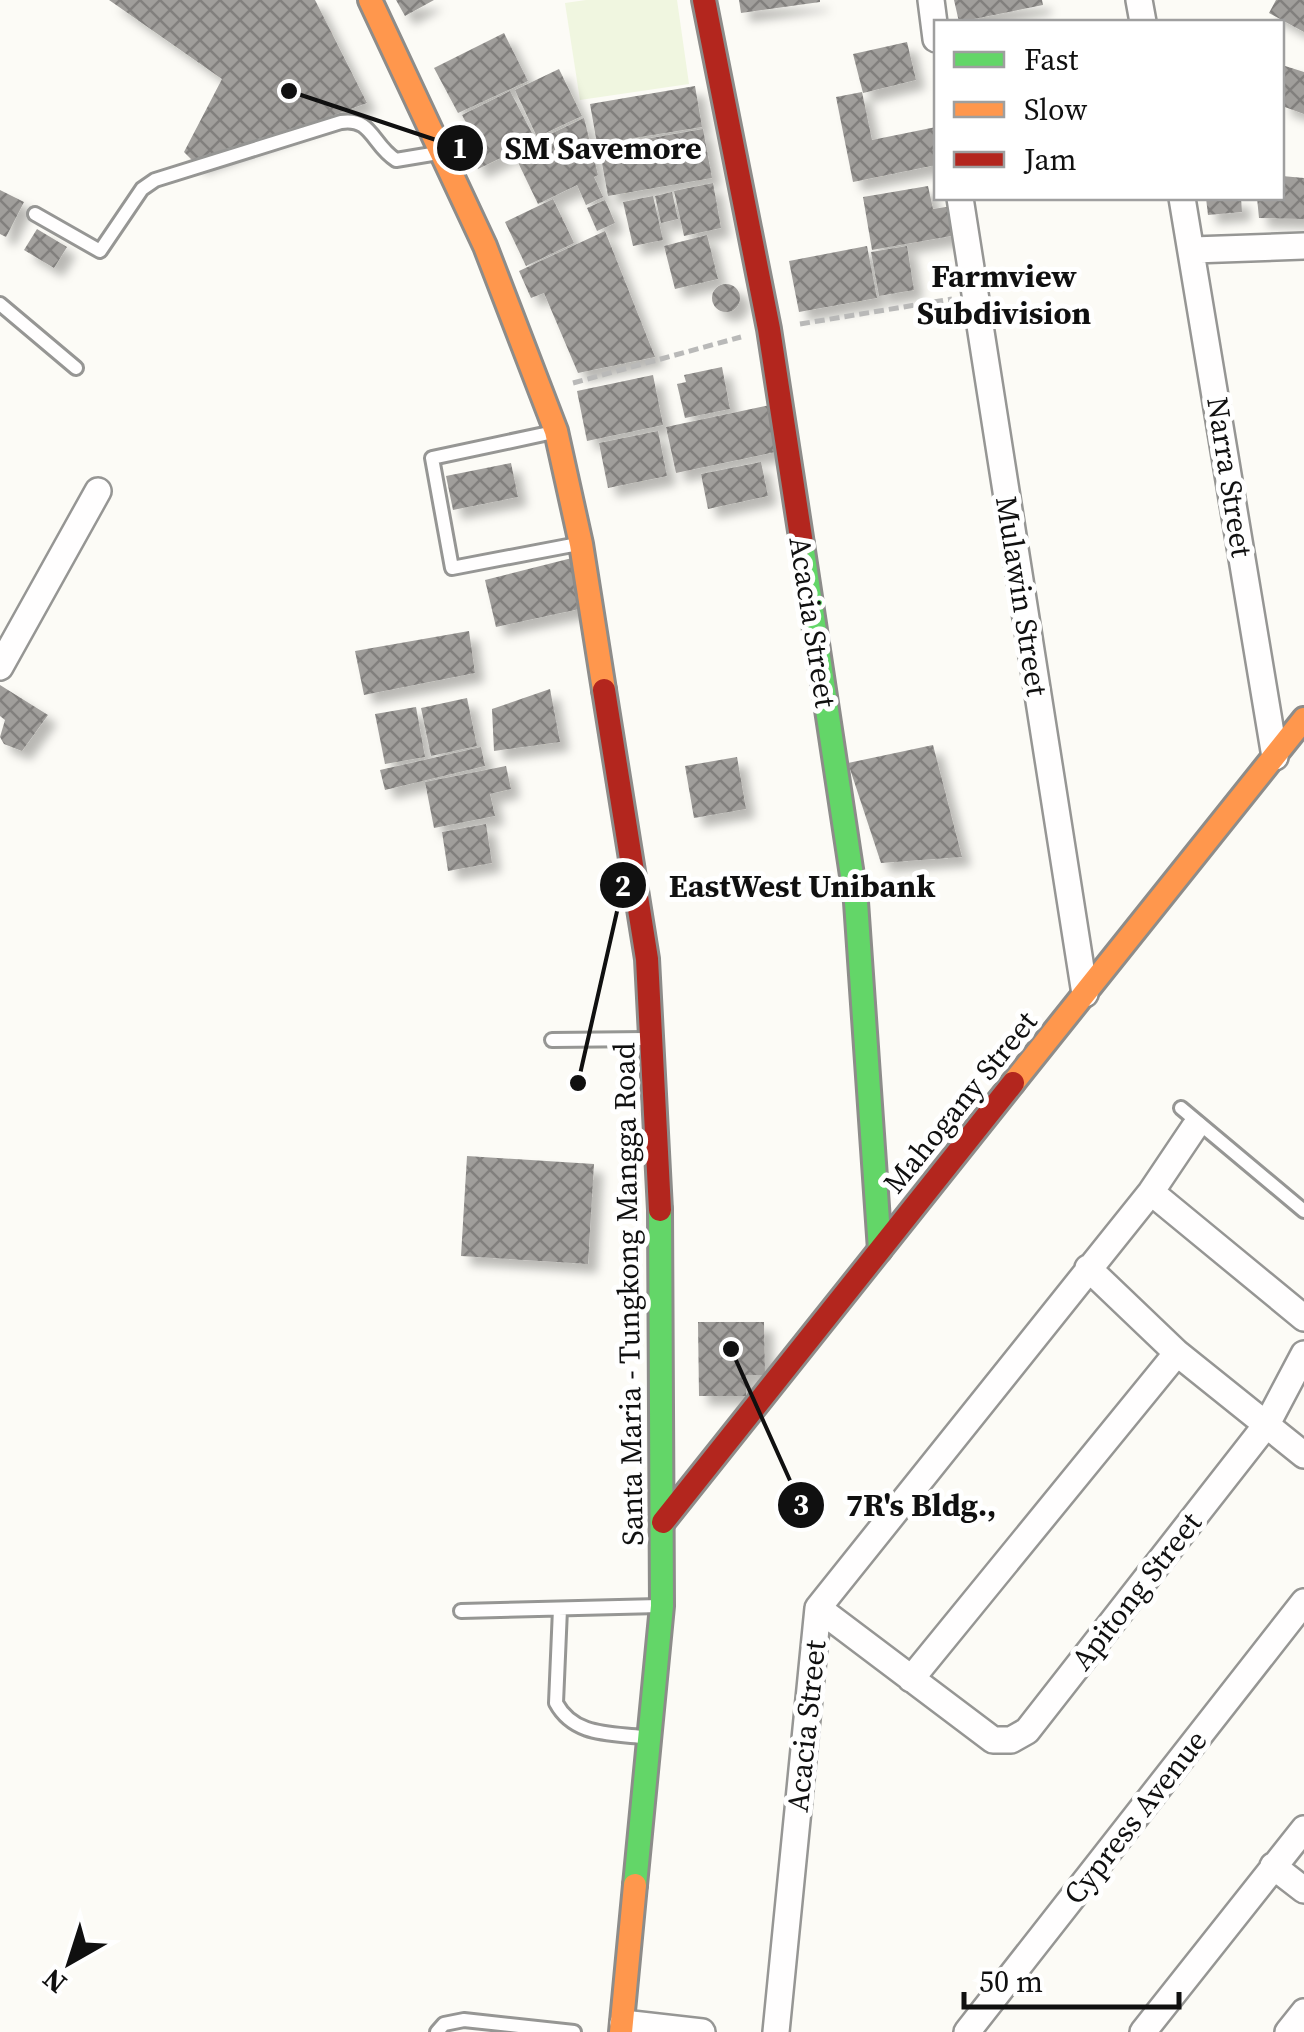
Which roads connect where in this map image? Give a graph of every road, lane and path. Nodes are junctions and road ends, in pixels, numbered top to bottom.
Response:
1 (370, 0) edge
2 (704, 0) edge
3 (930, 0) edge
4 (934, 27) edge
5 (440, 152) junction
6 (960, 200) edge
7 (1182, 200) edge
8 (35, 214) dead end
9 (1304, 246) edge
10 (1193, 250) junction
11 (975, 295) junction
12 (0, 304) edge
13 (769, 329) junction
14 (76, 368) dead end
15 (543, 391) junction
16 (556, 431) junction
17 (98, 491) dead end
18 (580, 544) junction
19 (0, 667) edge
20 (1304, 719) edge
21 (1275, 757) junction
22 (1085, 994) junction
23 (654, 1039) junction
24 (552, 1040) dead end
25 (1188, 1118) joint
26 (1151, 1192) junction
27 (1301, 1203) edge
28 (880, 1250) junction
29 (1088, 1268) junction
30 (1304, 1318) edge
31 (1177, 1352) junction
32 (1304, 1354) edge
33 (1267, 1424) junction
34 (1304, 1455) edge
35 (664, 1522) junction
36 (1304, 1602) edge
37 (662, 1606) junction
38 (818, 1608) junction
39 (560, 1610) junction
40 (461, 1612) dead end
41 (911, 1679) junction
42 (652, 1738) junction
43 (1304, 1829) edge
44 (1274, 1866) junction
45 (1304, 1890) edge
46 (1304, 2012) edge
47 (622, 2027) edge
48 (438, 2032) edge
49 (574, 2032) edge
50 (702, 2032) edge
51 (776, 2032) edge
52 (967, 2032) edge
53 (1143, 2032) edge
54 (1288, 2032) edge

1 - 5 street, Santa Maria - Tungkong Mangga Road
2 - 13 street, Acacia Street
3 - 4 street
5 - 8 lane
5 - 15 street, Santa Maria - Tungkong Mangga Road
6 - 11 street, Mulawin Street
7 - 10 street, Narra Street
9 - 10 street
10 - 21 street, Narra Street
11 - 13 path
11 - 22 street, Mulawin Street
12 - 14 lane
13 - 15 path
13 - 28 street, Acacia Street
15 - 16 street, Santa Maria - Tungkong Mangga Road
16 - 18 street, Santa Maria - Tungkong Mangga Road
16 - 18 lane
17 - 19 street
18 - 23 street, Santa Maria - Tungkong Mangga Road
20 - 21 street, Mahogany Street
21 - 22 street, Mahogany Street
22 - 28 street, Mahogany Street
23 - 24 lane
23 - 35 street, Santa Maria - Tungkong Mangga Road
25 - 26 street, Acacia Street
25 - 27 lane
26 - 29 street, Acacia Street
26 - 30 street
28 - 35 street, Mahogany Street
29 - 31 street
29 - 38 street, Acacia Street
31 - 33 street
31 - 41 street
32 - 33 street, Apitong Street
33 - 34 street
33 - 41 street, Apitong Street
35 - 37 street, Santa Maria - Tungkong Mangga Road
36 - 52 street, Cypress Avenue
37 - 39 lane
37 - 42 street, Santa Maria - Tungkong Mangga Road
38 - 41 street
38 - 51 street, Acacia Street
39 - 40 lane
39 - 42 lane
42 - 47 street, Santa Maria - Tungkong Mangga Road
43 - 44 street
44 - 45 street
44 - 53 street
46 - 54 street
47 - 50 street
48 - 49 lane

